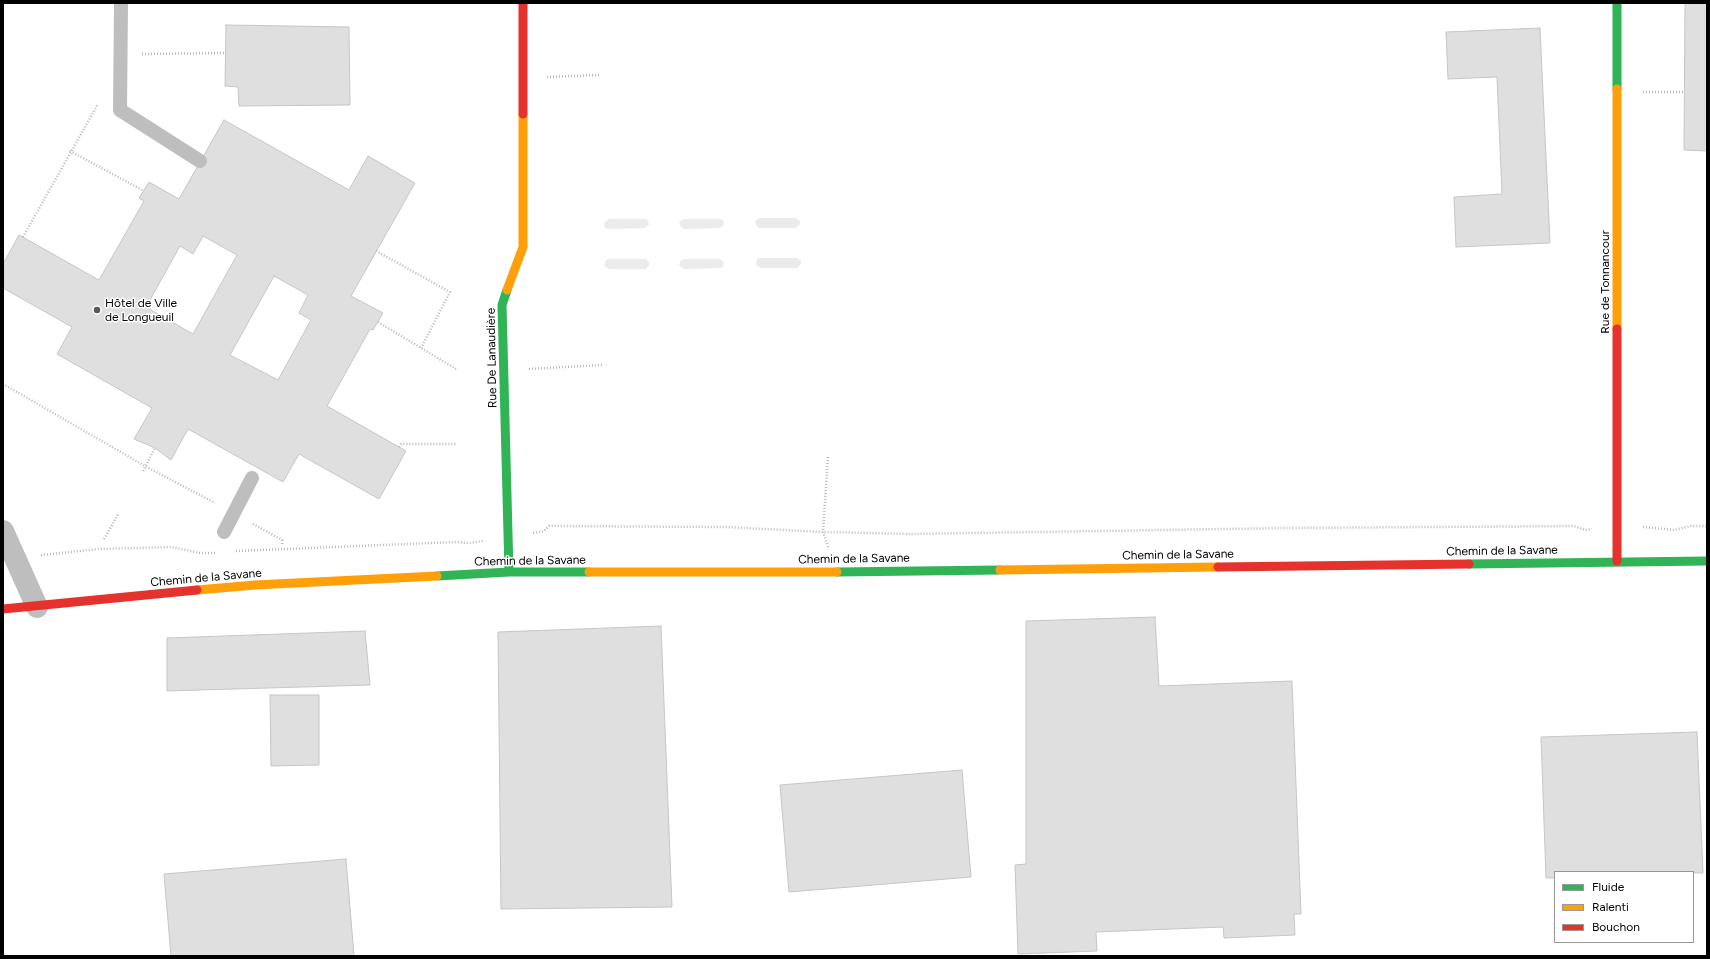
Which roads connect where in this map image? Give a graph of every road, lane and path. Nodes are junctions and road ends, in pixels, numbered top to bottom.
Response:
1 (121, 3) edge
2 (523, 3) edge
3 (1617, 3) edge
4 (226, 53) dead end
5 (121, 54) junction
6 (599, 75) dead end
7 (550, 77) dead end
8 (1618, 92) junction
9 (1684, 92) dead end
10 (102, 98) dead end
11 (70, 152) junction
12 (200, 161) dead end
13 (144, 191) dead end
14 (23, 237) dead end
15 (376, 251) dead end
16 (378, 322) dead end
17 (421, 348) junction
18 (602, 366) dead end
19 (456, 369) dead end
20 (521, 369) dead end
21 (3, 384) edge
22 (456, 444) dead end
23 (399, 447) dead end
24 (154, 448) dead end
25 (828, 456) dead end
26 (145, 466) junction
27 (143, 471) dead end
28 (252, 478) dead end
29 (119, 513) dead end
30 (234, 514) junction
31 (1707, 526) edge
32 (1643, 528) dead end
33 (3, 530) edge
34 (1585, 530) dead end
35 (544, 531) dead end
36 (224, 532) dead end
37 (823, 532) junction
38 (104, 539) dead end
39 (469, 543) dead end
40 (282, 544) dead end
41 (232, 551) dead end
42 (218, 552) dead end
43 (14, 555) junction
44 (1617, 561) junction
45 (1707, 561) edge
46 (509, 572) junction
47 (836, 572) junction
48 (37, 607) junction
49 (3, 609) edge

1 - 5 lane
2 - 46 street, Rue De Lanaudière
3 - 8 street, Rue de Tonnancour
4 - 5 path
5 - 12 lane
6 - 7 path
8 - 9 path
8 - 44 street, Rue de Tonnancour
10 - 11 path
11 - 13 path
11 - 14 path
15 - 17 path
16 - 17 path
17 - 19 path
18 - 20 path
21 - 26 path
22 - 23 path
24 - 26 path
25 - 37 path
26 - 27 path
26 - 30 path
28 - 30 lane
29 - 38 path
30 - 36 lane
30 - 40 path
31 - 32 path
33 - 43 street
34 - 37 path
35 - 37 path
37 - 47 path
39 - 41 path
42 - 43 path
43 - 48 street
44 - 45 street, Chemin de la Savane
44 - 47 street, Chemin de la Savane
46 - 47 street, Chemin de la Savane
46 - 48 street, Chemin de la Savane
48 - 49 street, Chemin de la Savane

